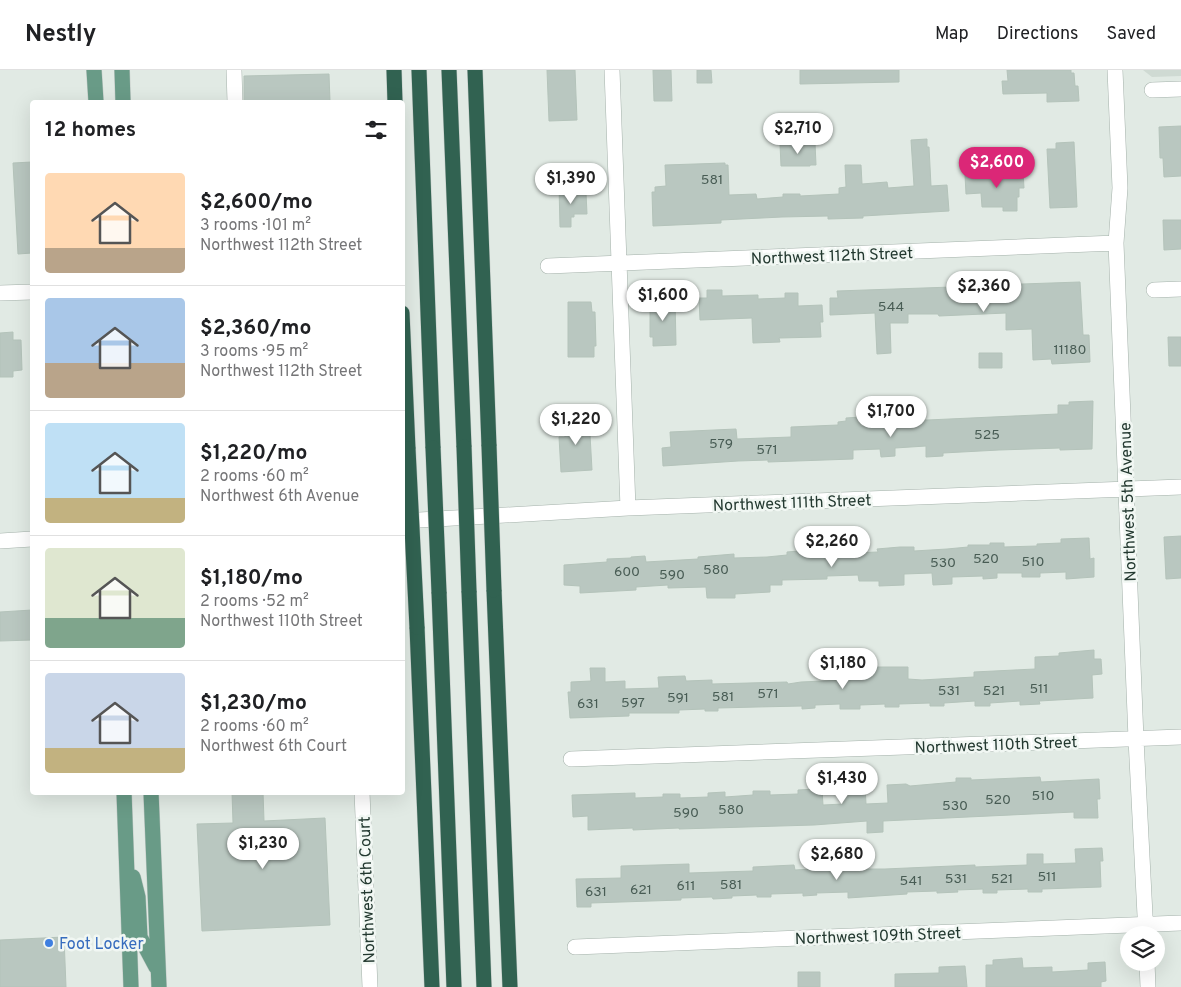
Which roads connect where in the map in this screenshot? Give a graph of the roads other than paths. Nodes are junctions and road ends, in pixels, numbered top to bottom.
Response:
1 (94, 70) edge
2 (122, 70) edge
3 (234, 70) edge
4 (394, 70) edge
5 (419, 70) edge
6 (448, 70) edge
7 (475, 70) edge
8 (612, 70) edge
9 (1115, 70) edge
10 (1181, 89) edge
11 (1152, 90) dead end
12 (96, 100) edge
13 (123, 100) edge
14 (235, 100) edge
15 (395, 100) edge
16 (1116, 243) junction
17 (619, 264) junction
18 (548, 266) dead end
19 (1181, 289) edge
20 (1154, 290) dead end
21 (30, 292) edge
22 (0, 294) edge
23 (405, 381) edge
24 (1181, 487) edge
25 (1127, 489) junction
26 (628, 508) junction
27 (405, 521) edge
28 (30, 539) edge
29 (0, 541) edge
30 (1181, 737) edge
31 (1136, 739) junction
32 (571, 759) dead end
33 (124, 795) edge
34 (151, 795) edge
35 (362, 795) edge
36 (126, 848) junction
37 (1181, 923) edge
38 (1146, 926) edge
39 (1164, 926) edge
40 (1120, 930) edge
41 (575, 947) dead end
42 (158, 970) junction
43 (1147, 971) edge
44 (132, 987) edge
45 (159, 987) edge
46 (370, 987) edge
47 (432, 987) edge
48 (454, 987) edge
49 (484, 987) edge
50 (510, 987) edge
51 (1148, 987) edge

1 - 12 main road
2 - 13 main road
3 - 14 street
4 - 15 highway
5 - 48 highway, bridge
6 - 49 highway, bridge
7 - 50 highway, bridge
8 - 17 street
9 - 16 street, Northwest 5th Avenue
10 - 11 street
16 - 17 street, Northwest 112th Street
16 - 25 street, Northwest 5th Avenue
17 - 18 street, Northwest 112th Street
17 - 26 street
19 - 20 street
21 - 22 street
23 - 47 highway, bridge
24 - 25 street, Northwest 111th Street
25 - 26 street, Northwest 111th Street
25 - 31 street, Northwest 5th Avenue
26 - 27 street, Northwest 111th Street
28 - 29 street
30 - 31 street, Northwest 110th Street
31 - 32 street, Northwest 110th Street
31 - 38 street, Northwest 5th Avenue
33 - 36 main road
34 - 42 main road
35 - 46 street, Northwest 6th Court
36 - 42 main road
36 - 44 main road
37 - 39 street, Northwest 109th Street
40 - 41 street, Northwest 109th Street
42 - 45 main road
43 - 51 street

